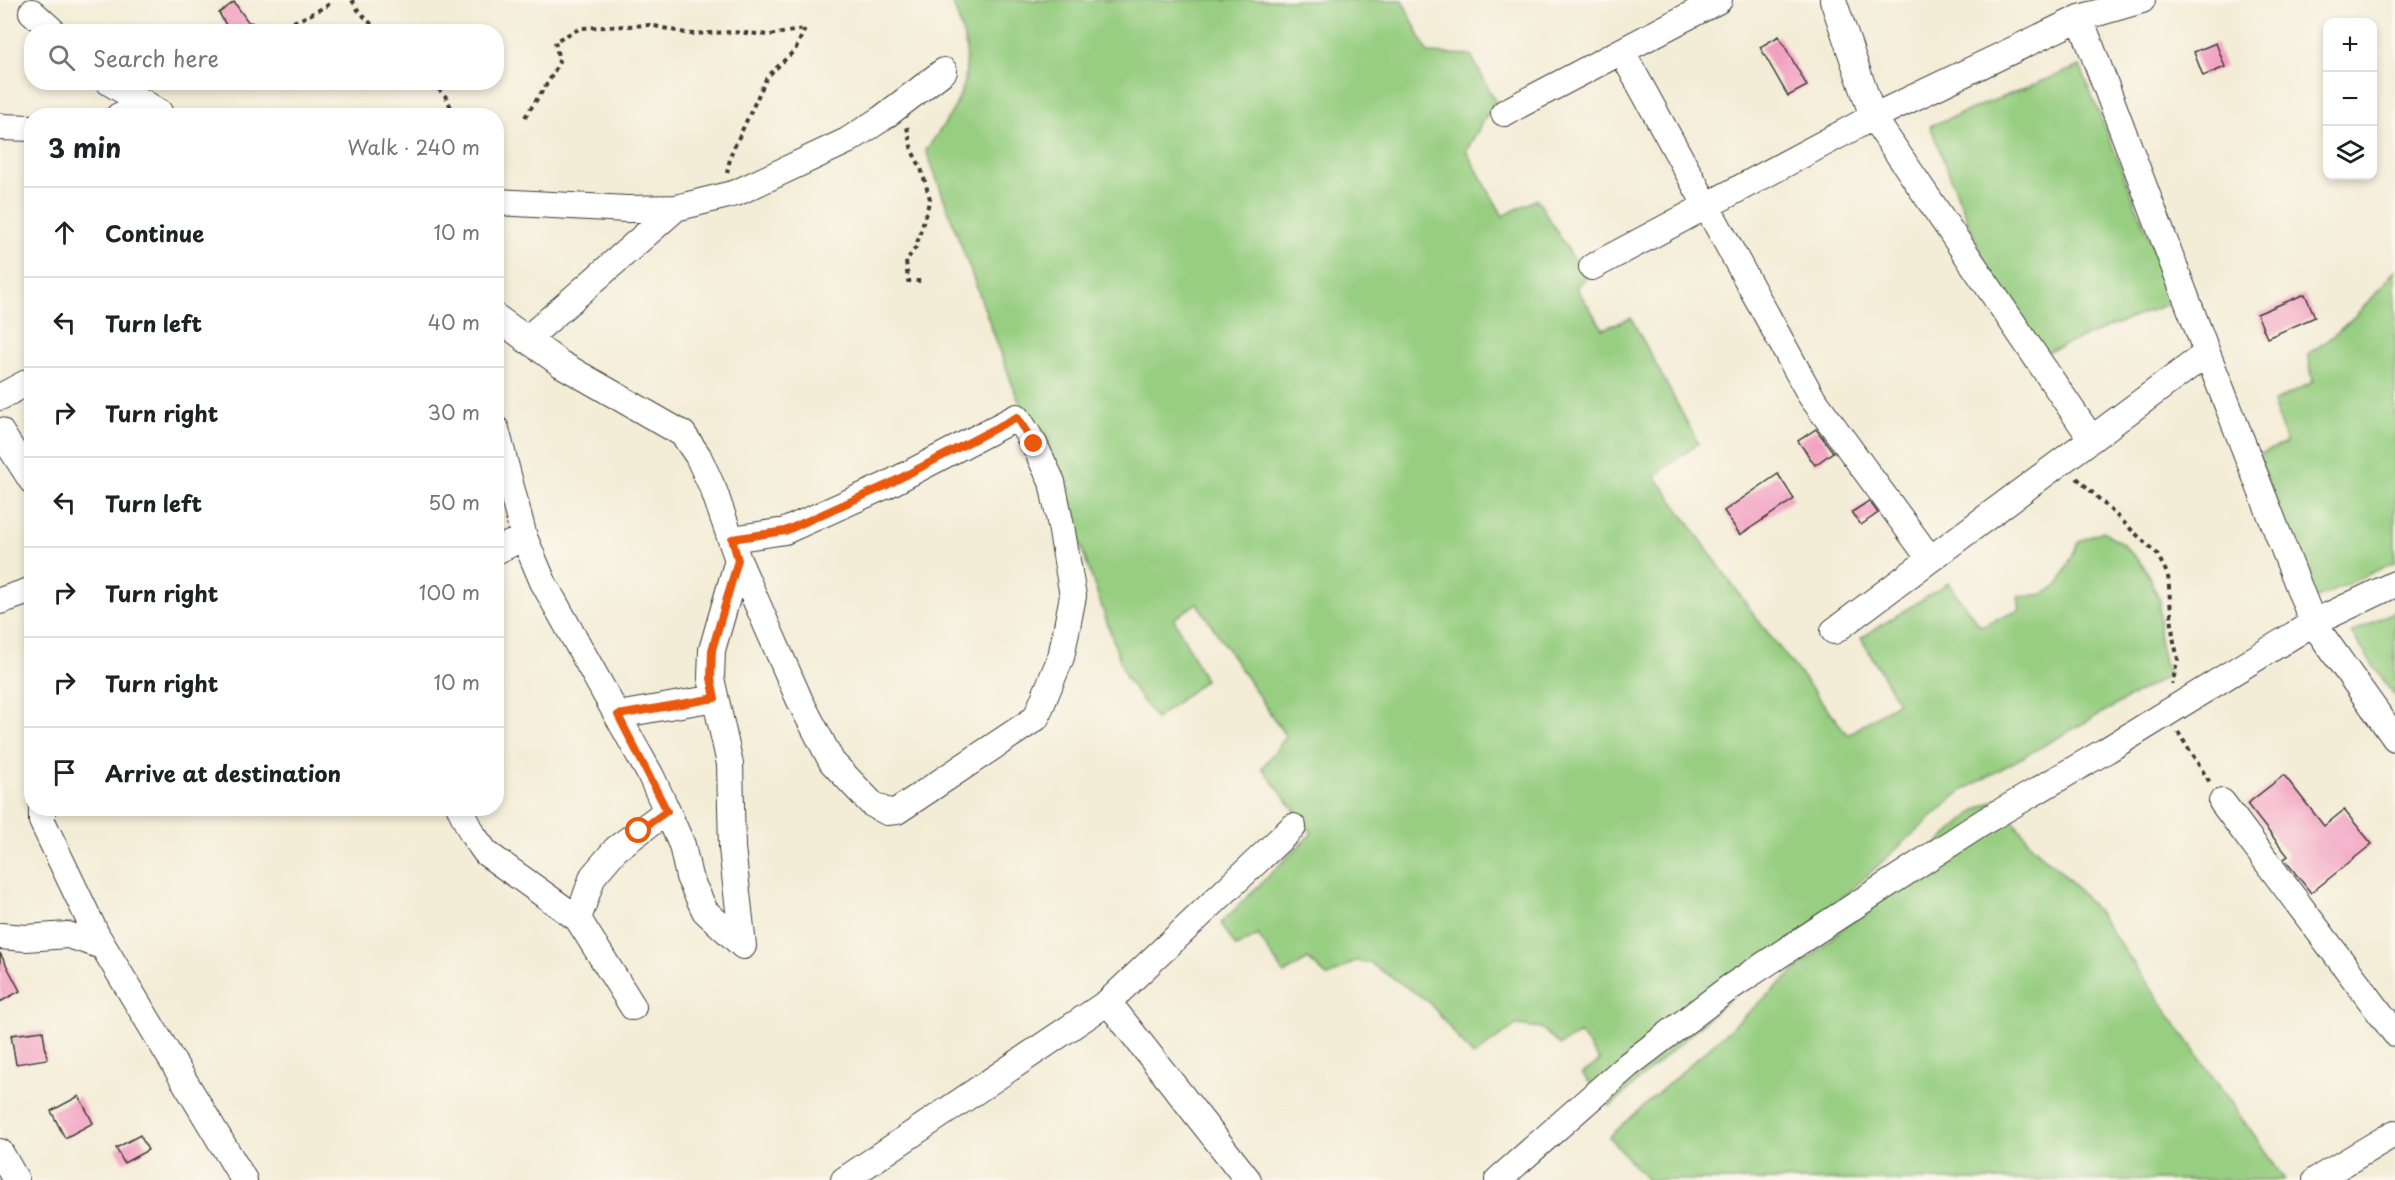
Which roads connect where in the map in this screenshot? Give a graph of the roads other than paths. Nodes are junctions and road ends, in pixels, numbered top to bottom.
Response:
1 (1719, 0) edge
2 (1833, 0) edge
3 (2142, 0) edge
4 (32, 12) dead end
5 (2080, 18) junction
6 (45, 24) edge
7 (1622, 52) junction
8 (944, 71) dead end
9 (123, 90) edge
10 (155, 108) edge
11 (1504, 113) dead end
12 (1873, 117) junction
13 (0, 127) edge
14 (24, 128) edge
15 (504, 202) edge
16 (1707, 206) junction
17 (676, 208) junction
18 (1592, 267) dead end
19 (504, 323) edge
20 (526, 340) junction
21 (2207, 353) junction
22 (24, 384) edge
23 (0, 397) edge
24 (0, 431) edge
25 (2091, 438) junction
26 (504, 460) edge
27 (24, 468) edge
28 (524, 537) junction
29 (504, 547) edge
30 (735, 549) junction
31 (1930, 559) junction
32 (2395, 584) edge
33 (24, 593) edge
34 (0, 601) edge
35 (2313, 623) junction
36 (1834, 631) dead end
37 (715, 698) junction
38 (618, 715) junction
39 (2395, 738) edge
40 (2222, 802) road end
41 (667, 811) junction
42 (42, 816) edge
43 (464, 816) edge
44 (1293, 826) dead end
45 (578, 919) junction
46 (0, 936) edge
47 (102, 946) junction
48 (1108, 1002) junction
49 (633, 1007) dead end
50 (2395, 1033) edge
51 (2395, 1133) edge
52 (0, 1152) edge
53 (16, 1180) edge
54 (244, 1180) edge
55 (844, 1180) edge
56 (1248, 1180) edge
57 (1498, 1180) edge
58 (2316, 1180) edge

1 - 7 street
2 - 12 street
3 - 5 street
4 - 6 street
5 - 12 street
5 - 21 street
7 - 11 street
7 - 16 street
8 - 17 street
9 - 10 street
12 - 16 street
12 - 25 street
13 - 14 street
15 - 17 street
16 - 18 street
16 - 31 street
17 - 20 street
19 - 20 street
20 - 30 street
21 - 25 street
21 - 35 street
22 - 23 street
24 - 27 street
25 - 31 street
26 - 28 street
28 - 29 street
28 - 38 street
30 - 30 street
30 - 37 street
31 - 36 street
32 - 35 street
33 - 34 street
35 - 39 street
35 - 57 street
37 - 38 street
37 - 41 street
38 - 41 street
40 - 50 street
41 - 45 street
42 - 47 street
43 - 45 street
44 - 48 street
45 - 49 street
46 - 47 street
47 - 54 street
48 - 55 street
48 - 56 street
51 - 58 street
52 - 53 street

